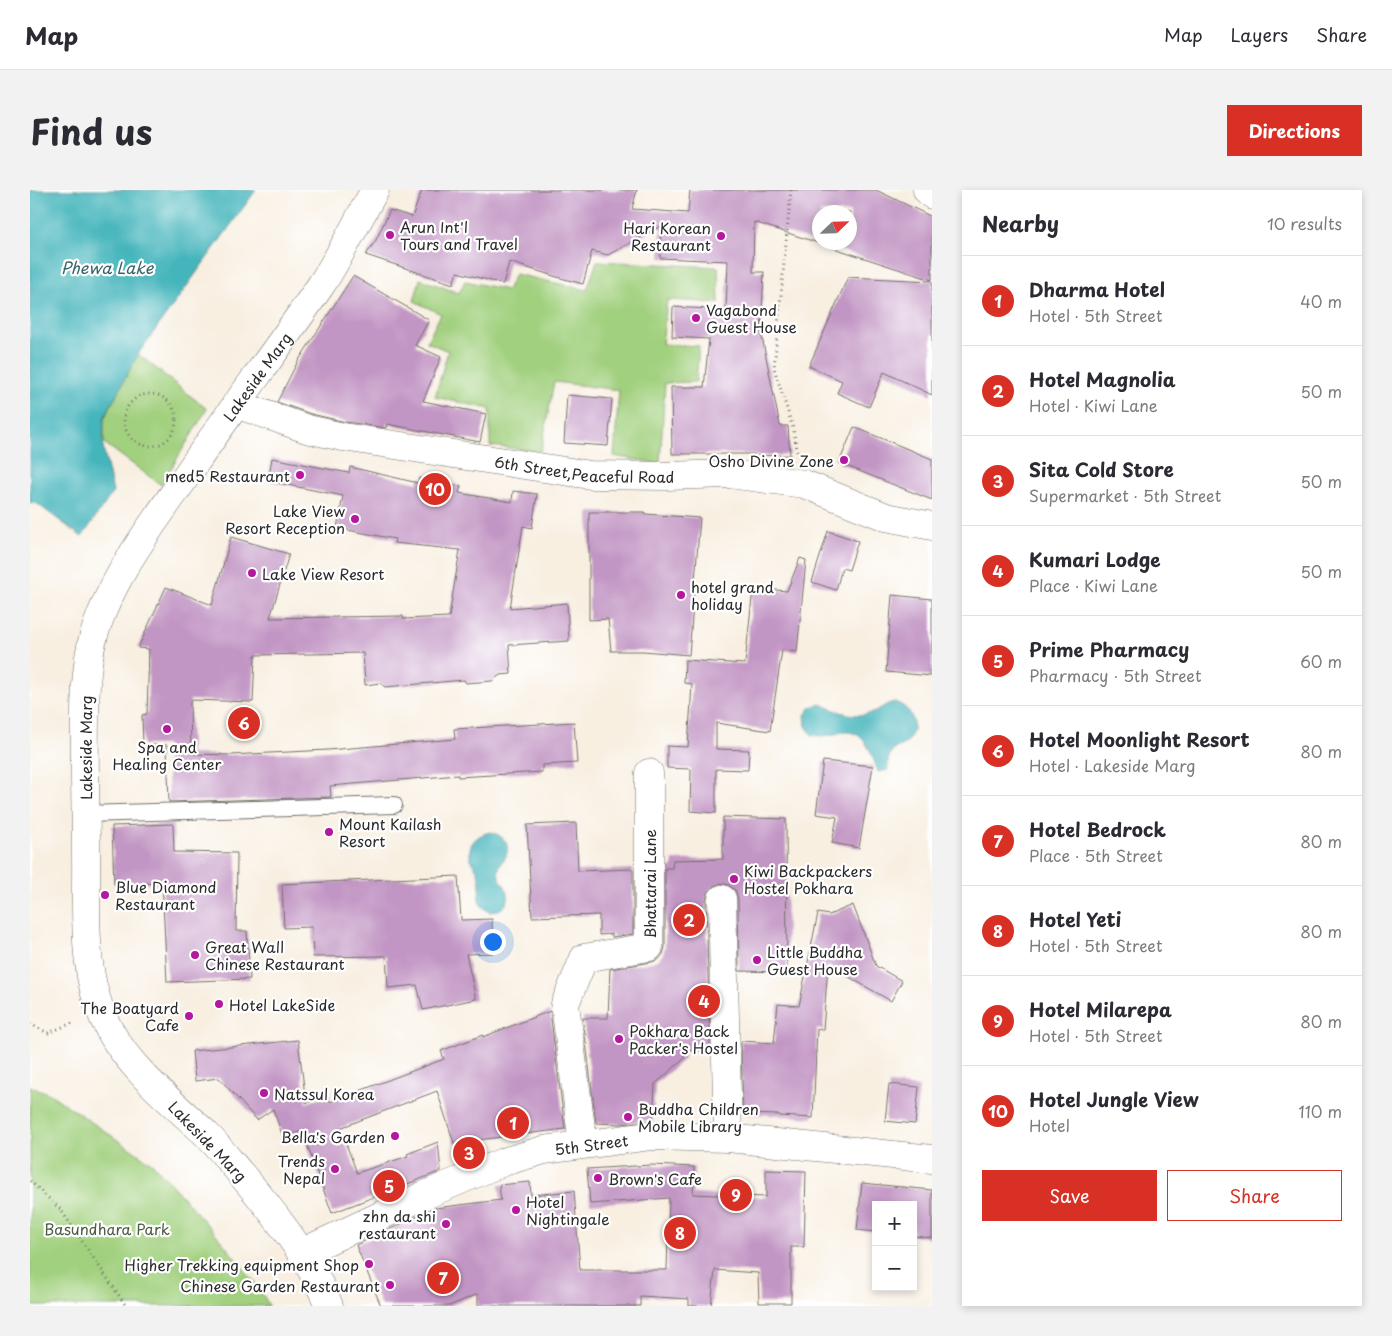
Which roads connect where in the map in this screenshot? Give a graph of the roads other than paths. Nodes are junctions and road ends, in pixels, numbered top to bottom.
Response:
1 (375, 190) edge
2 (927, 190) edge
3 (932, 195) edge
4 (236, 404) junction
5 (932, 526) edge
6 (649, 773) dead end
7 (394, 805) dead end
8 (86, 814) junction
9 (722, 899) dead end
10 (728, 1138) junction
11 (583, 1144) junction
12 (932, 1159) edge
13 (301, 1253) junction
14 (329, 1306) edge

1 - 4 street, Lakeside Marg
2 - 3 street
4 - 5 street, 6th Street,Peaceful Road
4 - 8 street, Lakeside Marg
6 - 11 street, Bhattarai Lane
7 - 8 lane
8 - 13 street, Lakeside Marg
9 - 10 street
10 - 11 street, 5th Street
10 - 12 street, 5th Street
11 - 13 street, 5th Street
13 - 14 street, Lakeside Marg

